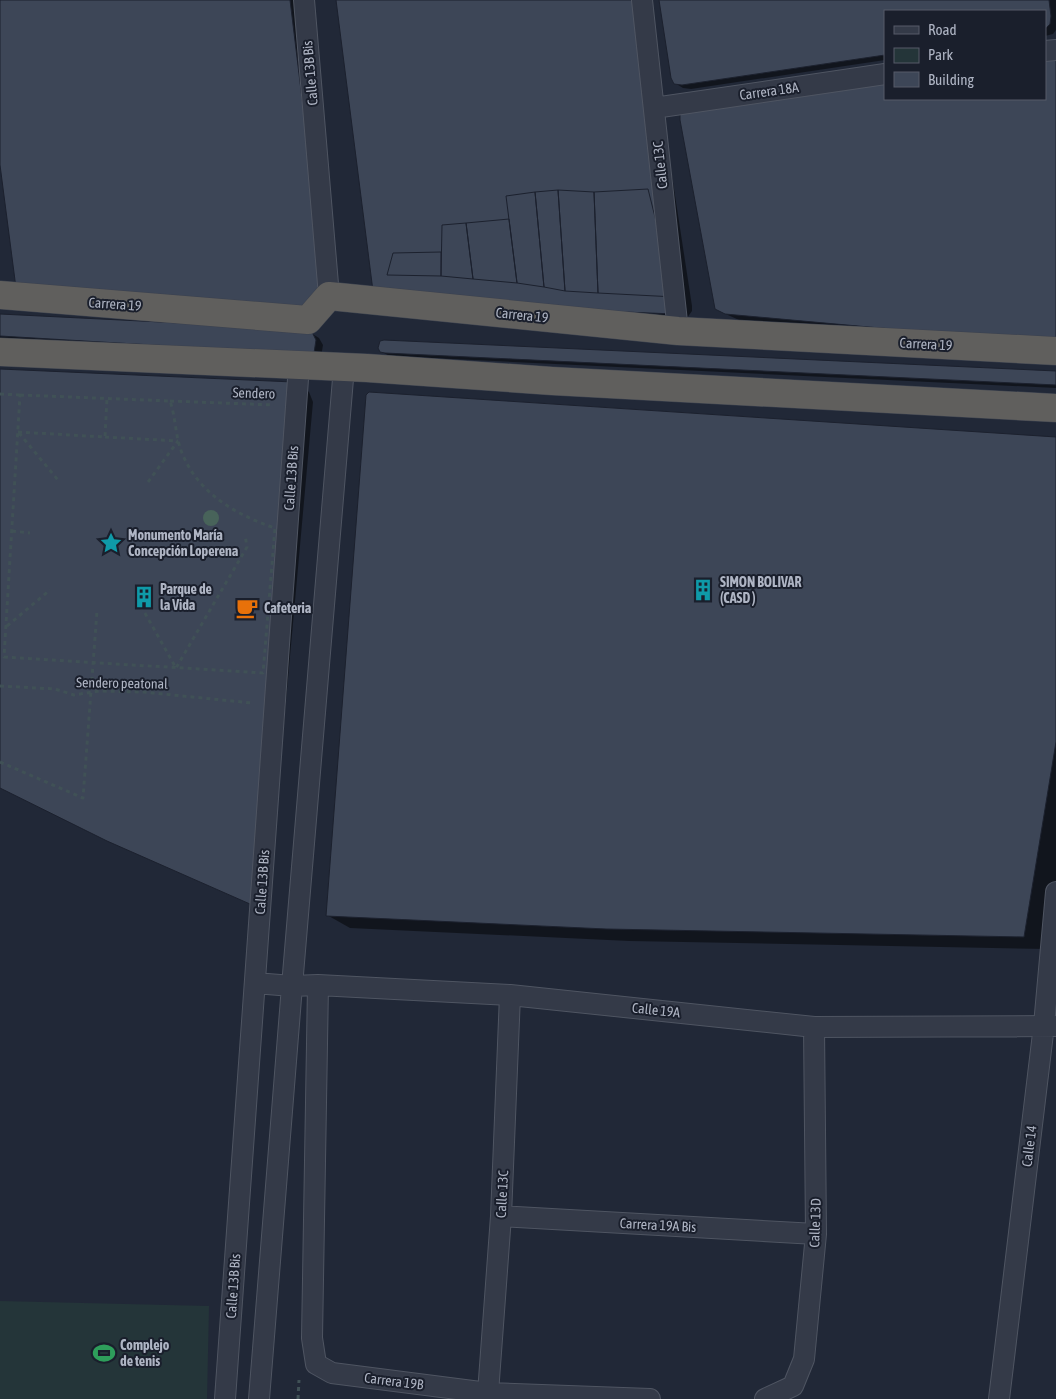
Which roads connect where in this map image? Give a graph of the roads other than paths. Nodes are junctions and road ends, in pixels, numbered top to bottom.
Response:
1 (304, 0) edge
2 (642, 0) edge
3 (884, 74) edge
4 (654, 108) junction
5 (0, 295) edge
6 (329, 296) junction
7 (678, 331) junction
8 (1056, 351) edge
9 (0, 352) edge
10 (299, 365) junction
11 (344, 367) junction
12 (1056, 408) edge
13 (1056, 892) edge
14 (255, 984) junction
15 (318, 985) junction
16 (292, 986) junction
17 (510, 995) junction
18 (1050, 1025) edge
19 (814, 1027) junction
20 (501, 1216) junction
21 (816, 1234) junction
22 (488, 1393) junction
23 (225, 1399) edge
24 (259, 1399) edge
25 (650, 1399) edge
26 (765, 1399) edge
27 (999, 1399) edge

1 - 6 street, Calle 13B Bis
2 - 4 street, Calle 13C
3 - 4 street, Carrera 18A
4 - 7 street, Calle 13C
5 - 6 highway, Carrera 19
6 - 7 highway, Carrera 19
7 - 8 highway, Carrera 19
9 - 10 highway
10 - 11 highway
10 - 14 street, Calle 13B Bis
11 - 12 highway
11 - 16 street
13 - 18 street, Calle 14
14 - 16 street, Calle 19A
14 - 23 street, Calle 13B Bis
15 - 16 street, Calle 19A
15 - 17 street, Calle 19A
15 - 22 street, Carrera 19B
16 - 24 street
17 - 19 street, Calle 19A
17 - 20 street, Calle 13C
18 - 19 street, Calle 19A
18 - 27 street, Calle 14
19 - 21 street, Calle 13D
20 - 21 street, Carrera 19A Bis
20 - 22 street, Calle 13C
21 - 26 street, Calle 13D
22 - 25 street, Carrera 19B

